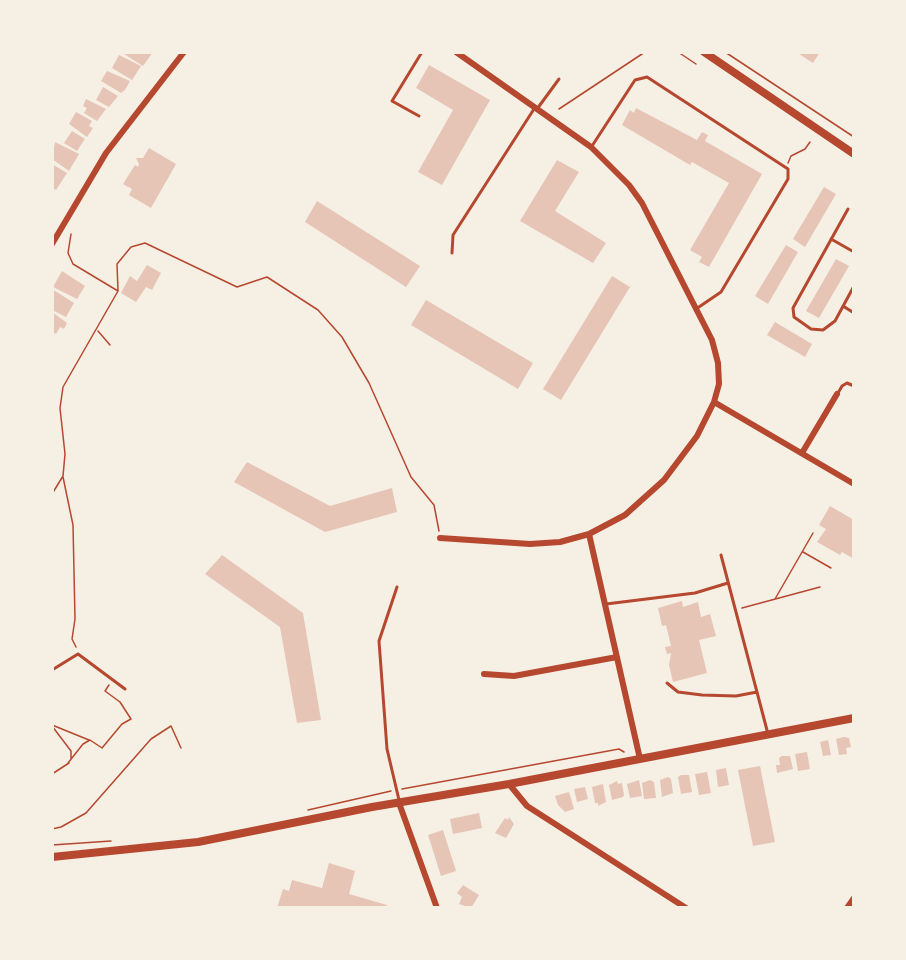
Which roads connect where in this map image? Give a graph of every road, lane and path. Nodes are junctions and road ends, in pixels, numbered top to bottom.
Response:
1 (184, 52) edge
2 (422, 52) edge
3 (456, 52) edge
4 (645, 52) edge
5 (678, 52) edge
6 (704, 52) edge
7 (725, 52) edge
8 (696, 64) dead end
9 (559, 79) dead end
10 (536, 108) junction
11 (559, 109) dead end
12 (420, 116) dead end
13 (854, 137) edge
14 (810, 142) dead end
15 (591, 147) junction
16 (853, 153) edge
17 (788, 170) junction
18 (848, 209) dead end
19 (71, 234) dead end
20 (831, 239) junction
21 (52, 244) edge
22 (854, 252) edge
23 (452, 254) dead end
24 (854, 286) edge
25 (118, 291) junction
26 (843, 306) junction
27 (696, 309) junction
28 (854, 313) edge
29 (97, 330) junction
30 (110, 345) dead end
31 (854, 386) edge
32 (837, 394) joint
33 (714, 402) junction
34 (802, 453) junction
35 (63, 476) junction
36 (854, 484) edge
37 (52, 494) edge
38 (813, 532) dead end
39 (589, 534) junction
40 (440, 538) joint
41 (802, 552) junction
42 (721, 555) dead end
43 (831, 568) dead end
44 (728, 583) junction
45 (397, 587) dead end
46 (820, 587) dead end
47 (775, 599) junction
48 (605, 604) junction
49 (735, 609) junction
50 (78, 654) junction
51 (617, 657) junction
52 (52, 670) edge
53 (484, 674) dead end
54 (112, 680) junction
55 (667, 683) dead end
56 (125, 689) dead end
57 (757, 692) junction
58 (854, 718) edge
59 (52, 726) edge
60 (768, 735) junction
61 (90, 740) junction
62 (181, 748) dead end
63 (624, 752) dead end
64 (640, 759) junction
65 (68, 763) junction
66 (52, 774) edge
67 (509, 784) junction
68 (396, 790) junction
69 (399, 803) junction
70 (305, 811) dead end
71 (52, 829) edge
72 (120, 840) dead end
73 (52, 845) edge
74 (52, 857) edge
75 (854, 898) edge
76 (436, 908) edge
77 (686, 908) edge
78 (847, 908) edge

1 - 21 street
2 - 12 lane
3 - 10 street
4 - 11 path
5 - 8 path
6 - 16 main road
7 - 13 path
9 - 10 lane
10 - 15 street
10 - 23 lane
14 - 17 path
15 - 17 lane
15 - 27 street
17 - 27 lane
18 - 20 lane
19 - 25 path
20 - 22 lane
20 - 26 lane
24 - 26 lane
25 - 29 path
25 - 40 path
26 - 28 lane
27 - 33 street
29 - 30 path
29 - 35 path
31 - 32 lane
32 - 34 street
33 - 34 street
33 - 39 street
34 - 36 street
35 - 37 path
35 - 50 path
38 - 41 path
39 - 40 street
39 - 48 street
41 - 43 path
41 - 47 path
42 - 44 lane
44 - 48 lane
44 - 49 lane
45 - 68 lane
46 - 47 path
47 - 49 path
48 - 51 street
49 - 57 lane
50 - 52 lane
50 - 54 lane
51 - 53 street
51 - 64 street
54 - 56 lane
54 - 61 path
55 - 57 lane
57 - 60 lane
58 - 60 main road
59 - 61 path
59 - 65 path
60 - 64 main road
61 - 65 path
62 - 71 path
63 - 68 path
64 - 67 main road
65 - 66 path
67 - 69 main road
67 - 77 street
68 - 69 lane
68 - 70 path
69 - 74 main road
69 - 76 street
72 - 73 path
75 - 78 street

